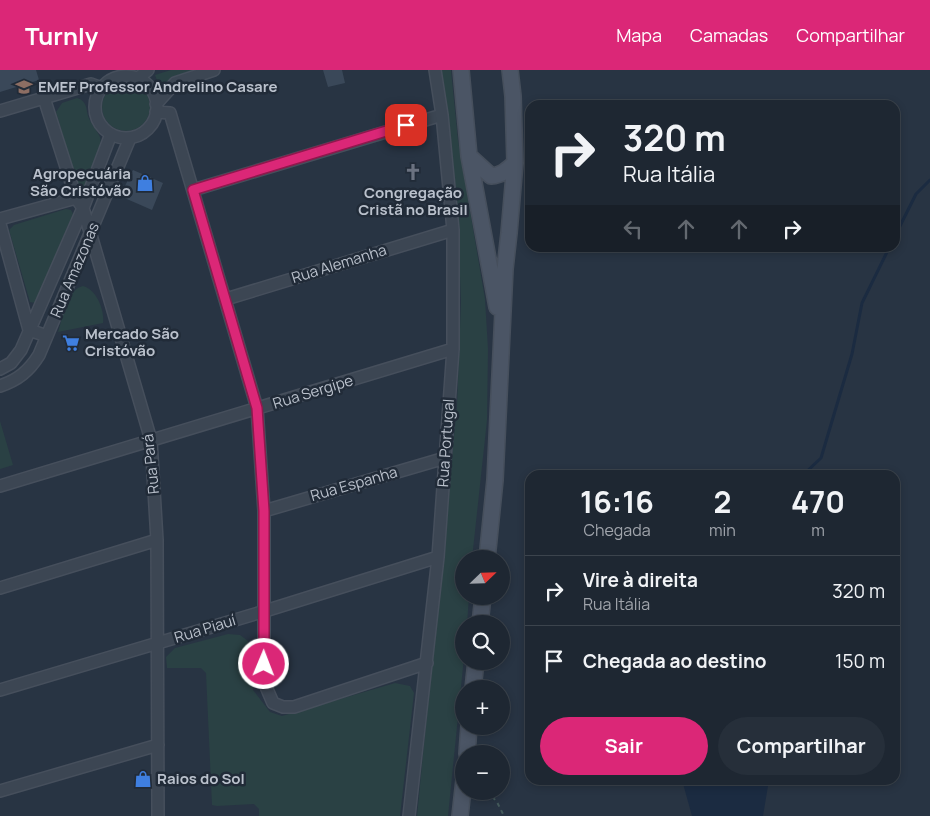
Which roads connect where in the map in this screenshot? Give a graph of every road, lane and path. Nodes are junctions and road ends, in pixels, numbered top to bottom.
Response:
1 (148, 70) edge
2 (214, 70) edge
3 (435, 70) edge
4 (461, 70) edge
5 (510, 70) edge
6 (129, 75) edge
7 (102, 88) junction
8 (44, 98) junction
9 (156, 108) junction
10 (0, 111) edge
11 (442, 114) junction
12 (111, 134) junction
13 (130, 138) junction
14 (469, 156) junction
15 (515, 163) junction
16 (193, 190) junction
17 (76, 198) junction
18 (83, 208) junction
19 (0, 219) edge
20 (0, 224) edge
21 (453, 230) junction
22 (90, 234) junction
23 (226, 299) junction
24 (29, 330) junction
25 (501, 331) junction
26 (47, 336) junction
27 (453, 349) junction
28 (0, 369) edge
29 (0, 386) edge
30 (257, 408) junction
31 (151, 440) junction
32 (445, 458) junction
33 (0, 486) edge
34 (264, 511) junction
35 (157, 540) junction
36 (488, 550) edge
37 (438, 557) junction
38 (0, 588) edge
39 (265, 611) junction
40 (158, 643) junction
41 (427, 663) junction
42 (0, 690) edge
43 (158, 745) junction
44 (0, 790) edge
45 (462, 800) edge
46 (495, 800) edge
47 (158, 816) edge
48 (409, 816) edge
49 (460, 816) edge
50 (504, 816) edge

1 - 6 street
2 - 9 street
3 - 11 street, Rua Portugal
4 - 14 main road
5 - 15 main road
6 - 7 street
6 - 9 street
7 - 8 street
7 - 12 street
8 - 10 street
8 - 17 street, Rua Pará
9 - 13 street
9 - 16 street
11 - 16 street
11 - 21 street, Rua Portugal
12 - 13 street
12 - 18 street, Rua Amazonas
13 - 22 street, Rua Amazonas
14 - 15 main road
14 - 25 main road
15 - 25 main road
16 - 23 street
17 - 18 street, Rua Pará
17 - 19 street
18 - 22 street, Rua Pará
18 - 24 street, Rua Amazonas
20 - 24 street
21 - 23 street, Rua Alemanha
21 - 27 street, Rua Portugal
22 - 26 street, Rua Amazonas
22 - 31 street, Rua Pará
23 - 30 street
24 - 26 street
24 - 28 street, Rua Amazonas
25 - 36 main road
26 - 29 street, Rua Amazonas
27 - 30 street, Rua Sergipe
27 - 32 street, Rua Portugal
30 - 31 street, Rua Sergipe
30 - 34 street
31 - 33 street, Rua Sergipe
31 - 35 street, Rua Pará
32 - 34 street, Rua Espanha
32 - 37 street, Rua Portugal
34 - 39 street
35 - 38 street
35 - 40 street, Rua Pará
37 - 39 street, Rua Piauí
37 - 41 street, Rua Portugal
39 - 40 street, Rua Piauí
39 - 41 street
40 - 42 street, Rua Piauí
40 - 43 street, Rua Pará
41 - 48 street, Rua Portugal
43 - 44 street
43 - 47 street, Rua Pará
45 - 49 main road
46 - 50 path

